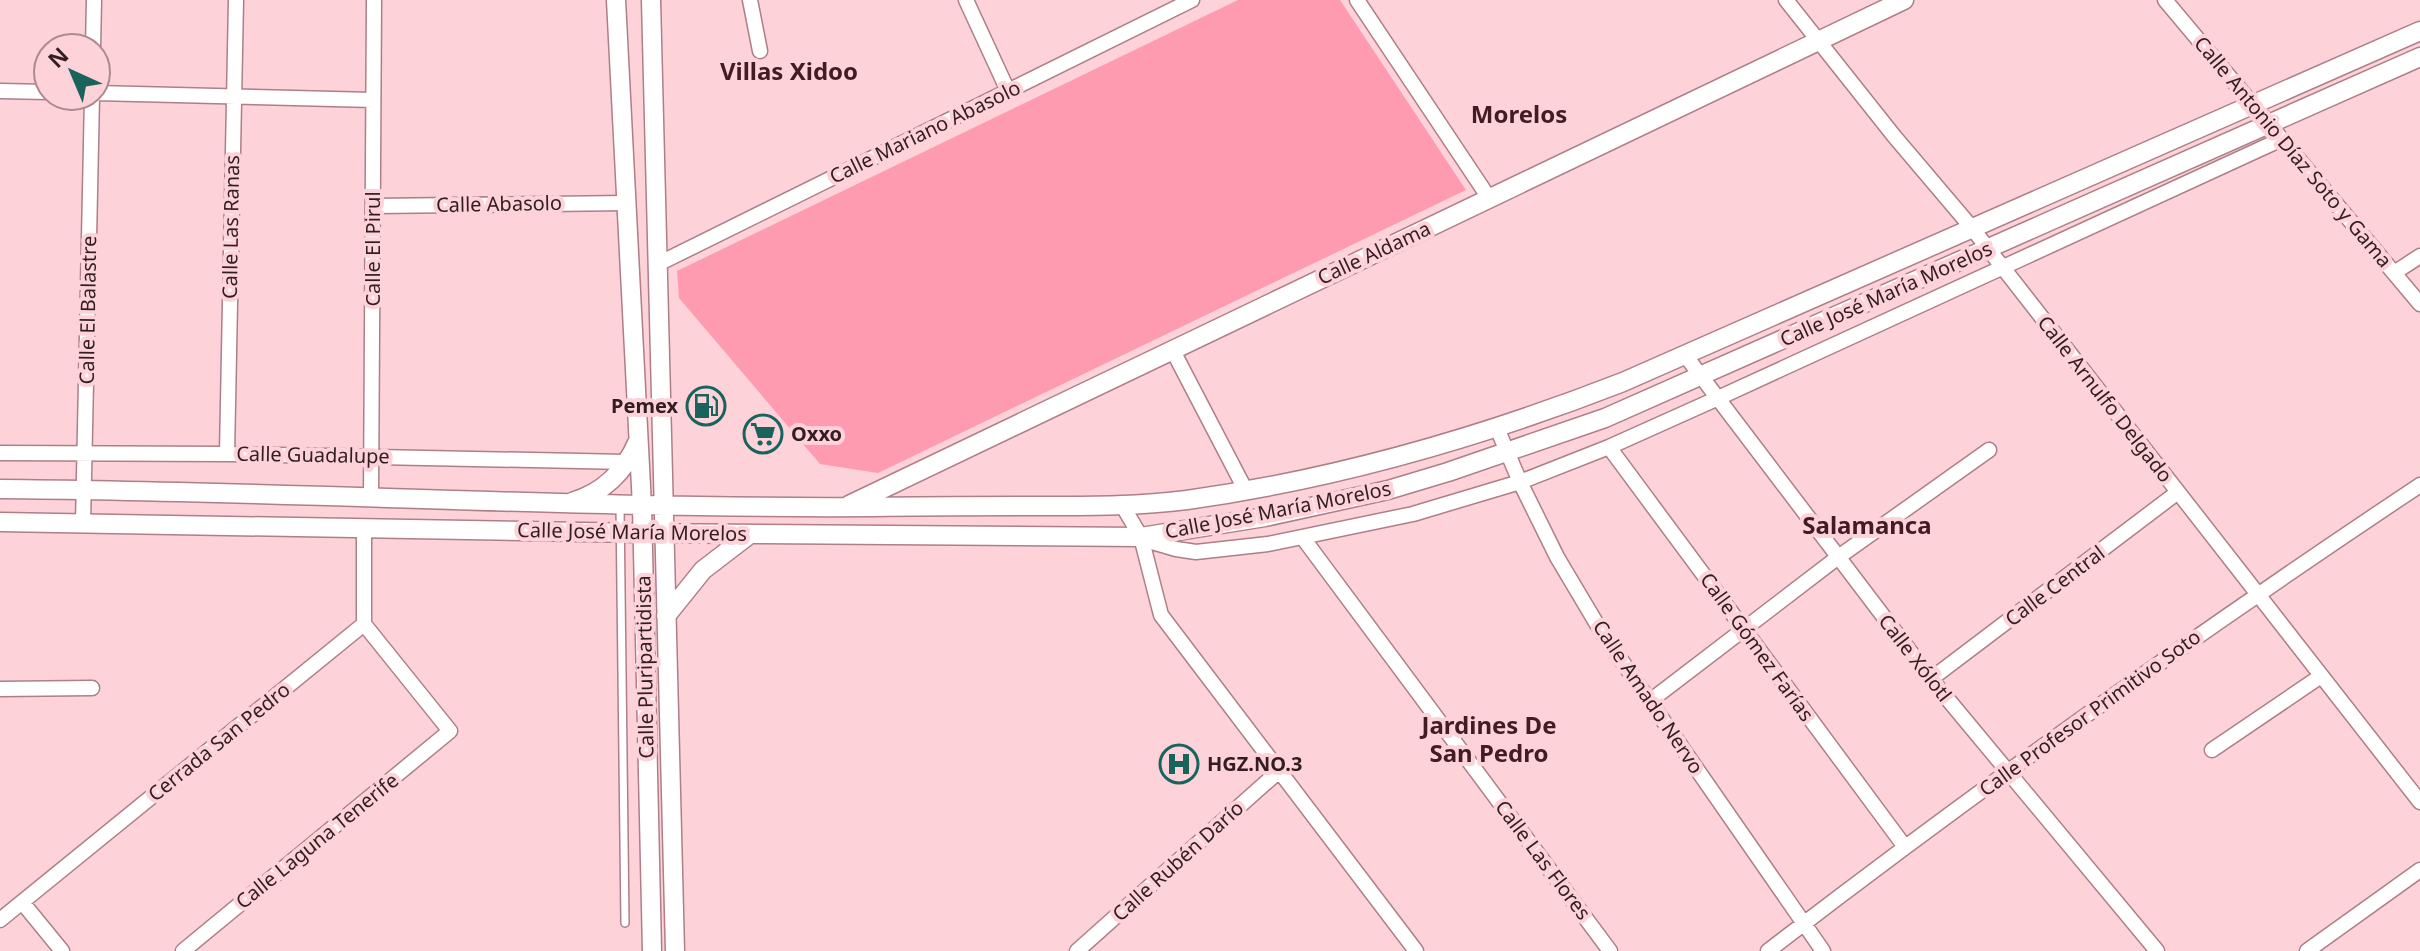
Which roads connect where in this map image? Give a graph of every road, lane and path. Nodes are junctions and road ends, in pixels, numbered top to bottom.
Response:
1 (94, 0) edge
2 (236, 0) edge
3 (374, 0) edge
4 (616, 0) edge
5 (651, 0) edge
6 (750, 0) edge
7 (966, 0) edge
8 (1192, 0) edge
9 (1357, 0) edge
10 (1786, 0) edge
11 (1904, 0) edge
12 (2165, 0) edge
13 (2420, 31) edge
14 (93, 32) edge
15 (1818, 41) junction
16 (760, 51) dead end
17 (2420, 57) edge
18 (0, 91) edge
19 (1008, 91) junction
20 (32, 92) edge
21 (112, 95) edge
22 (234, 97) junction
23 (373, 100) junction
24 (2254, 104) junction
25 (94, 112) edge
26 (2270, 124) junction
27 (2282, 139) junction
28 (2124, 161) junction
29 (2134, 184) junction
30 (1489, 198) junction
31 (626, 203) junction
32 (2142, 203) junction
33 (373, 206) junction
34 (1972, 228) junction
35 (1988, 249) junction
36 (2420, 256) edge
37 (658, 264) junction
38 (2003, 267) junction
39 (2394, 273) junction
40 (1902, 287) junction
41 (2420, 304) edge
42 (1913, 309) junction
43 (1820, 324) junction
44 (1831, 346) junction
45 (1172, 349) junction
46 (1685, 355) junction
47 (1701, 377) junction
48 (1716, 399) junction
49 (1497, 428) junction
50 (638, 440) junction
51 (1609, 447) junction
52 (1989, 450) dead end
53 (0, 453) edge
54 (85, 454) junction
55 (227, 454) junction
56 (1508, 454) junction
57 (371, 457) junction
58 (627, 462) junction
59 (1520, 482) junction
60 (2420, 485) edge
61 (0, 489) edge
62 (84, 490) junction
63 (1246, 491) junction
64 (2178, 492) junction
65 (371, 498) junction
66 (564, 504) junction
67 (1122, 505) junction
68 (620, 506) junction
69 (642, 506) junction
70 (663, 506) junction
71 (845, 507) junction
72 (0, 522) edge
73 (83, 524) junction
74 (364, 528) junction
75 (621, 533) junction
76 (642, 533) junction
77 (664, 533) junction
78 (750, 534) junction
79 (1142, 538) junction
80 (1303, 538) junction
81 (1837, 558) junction
82 (2257, 594) junction
83 (666, 616) junction
84 (364, 624) junction
85 (1744, 629) junction
86 (2321, 676) junction
87 (1931, 679) junction
88 (92, 688) dead end
89 (0, 689) edge
90 (1650, 701) junction
91 (2212, 750) dead end
92 (1279, 771) junction
93 (2006, 772) junction
94 (2420, 802) edge
95 (1905, 847) junction
96 (2420, 870) edge
97 (22, 902) junction
98 (0, 920) edge
99 (625, 923) dead end
100 (1804, 923) junction
101 (62, 951) edge
102 (183, 951) edge
103 (652, 951) edge
104 (675, 951) edge
105 (1077, 951) edge
106 (1416, 951) edge
107 (1610, 951) edge
108 (1768, 951) edge
109 (1823, 951) edge
110 (2157, 951) edge
111 (2307, 951) edge

1 - 14 street
2 - 22 street, Calle Las Ranas
3 - 23 street, Calle El Pirul
4 - 31 street, Calle Pluripartidista
5 - 37 street, Calle Pluripartidista
6 - 16 street
7 - 19 street
8 - 19 street, Calle Mariano Abasolo
9 - 30 street
10 - 15 street, Calle Arnulfo Delgado
11 - 15 street, Calle Aldama
12 - 24 street, Calle Antonio Díaz Soto y Gama
13 - 24 street, Calle José María Morelos
15 - 30 street, Calle Aldama
15 - 34 street, Calle Arnulfo Delgado
17 - 26 street, Calle José María Morelos
18 - 20 street
19 - 37 street, Calle Mariano Abasolo
21 - 22 street
22 - 23 street
22 - 55 street, Calle Las Ranas
23 - 33 street, Calle El Pirul
24 - 26 street, Calle Antonio Díaz Soto y Gama
24 - 28 street, Calle José María Morelos
25 - 54 street, Calle El Balastre
26 - 27 street, Calle Antonio Díaz Soto y Gama
26 - 29 street, Calle José María Morelos
27 - 32 street
27 - 39 street, Calle Antonio Díaz Soto y Gama
28 - 29 street
28 - 34 street, Calle José María Morelos
29 - 32 street
29 - 35 street, Calle José María Morelos
30 - 45 street, Calle Aldama
31 - 33 street, Calle Abasolo
31 - 50 street, Calle Pluripartidista
32 - 38 street
33 - 57 street, Calle El Pirul
34 - 35 street, Calle Arnulfo Delgado
34 - 46 street, Calle José María Morelos
35 - 38 street, Calle Arnulfo Delgado
35 - 40 street, Calle José María Morelos
36 - 39 street
37 - 70 street, Calle Pluripartidista
38 - 42 street
38 - 64 street, Calle Arnulfo Delgado
39 - 41 street, Calle Antonio Díaz Soto y Gama
40 - 42 street
40 - 43 street, Calle José María Morelos
42 - 44 street
43 - 44 street
43 - 47 street, Calle José María Morelos
44 - 48 street
45 - 63 street
45 - 71 street, Calle Aldama
46 - 47 street, Calle Xólotl
46 - 49 street, Calle José María Morelos
47 - 48 street, Calle Xólotl
47 - 56 street, Calle José María Morelos
48 - 51 street
48 - 81 street, Calle Xólotl
49 - 56 street, Calle Amado Nervo
49 - 63 street, Calle José María Morelos
50 - 58 street
50 - 69 street, Calle Pluripartidista
51 - 59 street
51 - 85 street, Calle Gómez Farías
52 - 81 street
53 - 54 street, Calle Guadalupe
54 - 55 street, Calle Guadalupe
54 - 62 street, Calle El Balastre
55 - 57 street, Calle Guadalupe
56 - 59 street, Calle Amado Nervo
56 - 79 street, Calle José María Morelos
57 - 58 street, Calle Guadalupe
57 - 65 street, Calle El Pirul
58 - 66 street
59 - 80 street
59 - 90 street, Calle Amado Nervo
60 - 82 street, Calle Profesor Primitivo Soto
61 - 62 street, Calle José María Morelos
62 - 65 street, Calle José María Morelos
62 - 73 street, Calle El Balastre
63 - 67 street, Calle José María Morelos
64 - 82 street, Calle Arnulfo Delgado
64 - 87 street, Calle Central
65 - 66 street, Calle José María Morelos
66 - 68 street, Calle José María Morelos
67 - 71 street, Calle José María Morelos
67 - 79 street
68 - 69 street, Calle José María Morelos
68 - 75 lane
69 - 70 street, Calle José María Morelos
69 - 76 street, Calle Pluripartidista
70 - 71 street, Calle José María Morelos
70 - 77 street, Calle Pluripartidista
72 - 73 street, Calle José María Morelos
73 - 74 street, Calle José María Morelos
74 - 75 street, Calle José María Morelos
74 - 84 street
75 - 76 street, Calle José María Morelos
75 - 99 lane
76 - 77 street, Calle José María Morelos
76 - 103 street, Calle Pluripartidista
77 - 78 street, Calle José María Morelos
77 - 83 street, Calle Pluripartidista
78 - 79 street, Calle José María Morelos
78 - 83 street
79 - 80 street
79 - 92 street
80 - 107 street, Calle Las Flores
81 - 85 street
81 - 87 street, Calle Xólotl
82 - 86 street, Calle Arnulfo Delgado
82 - 93 street, Calle Profesor Primitivo Soto
83 - 104 street, Calle Pluripartidista
84 - 97 street, Cerrada San Pedro
84 - 102 street, Calle Laguna Tenerife
85 - 90 street
85 - 95 street, Calle Gómez Farías
86 - 91 street
86 - 94 street, Calle Arnulfo Delgado
87 - 93 street, Calle Xólotl
88 - 89 street
90 - 100 street, Calle Amado Nervo
92 - 105 street, Calle Rubén Darío
92 - 106 street
93 - 95 street, Calle Profesor Primitivo Soto
93 - 110 street, Calle Xólotl
95 - 100 street, Calle Profesor Primitivo Soto
96 - 111 street
97 - 98 street, Cerrada San Pedro
97 - 101 street
100 - 108 street, Calle Profesor Primitivo Soto
100 - 109 street, Calle Amado Nervo

